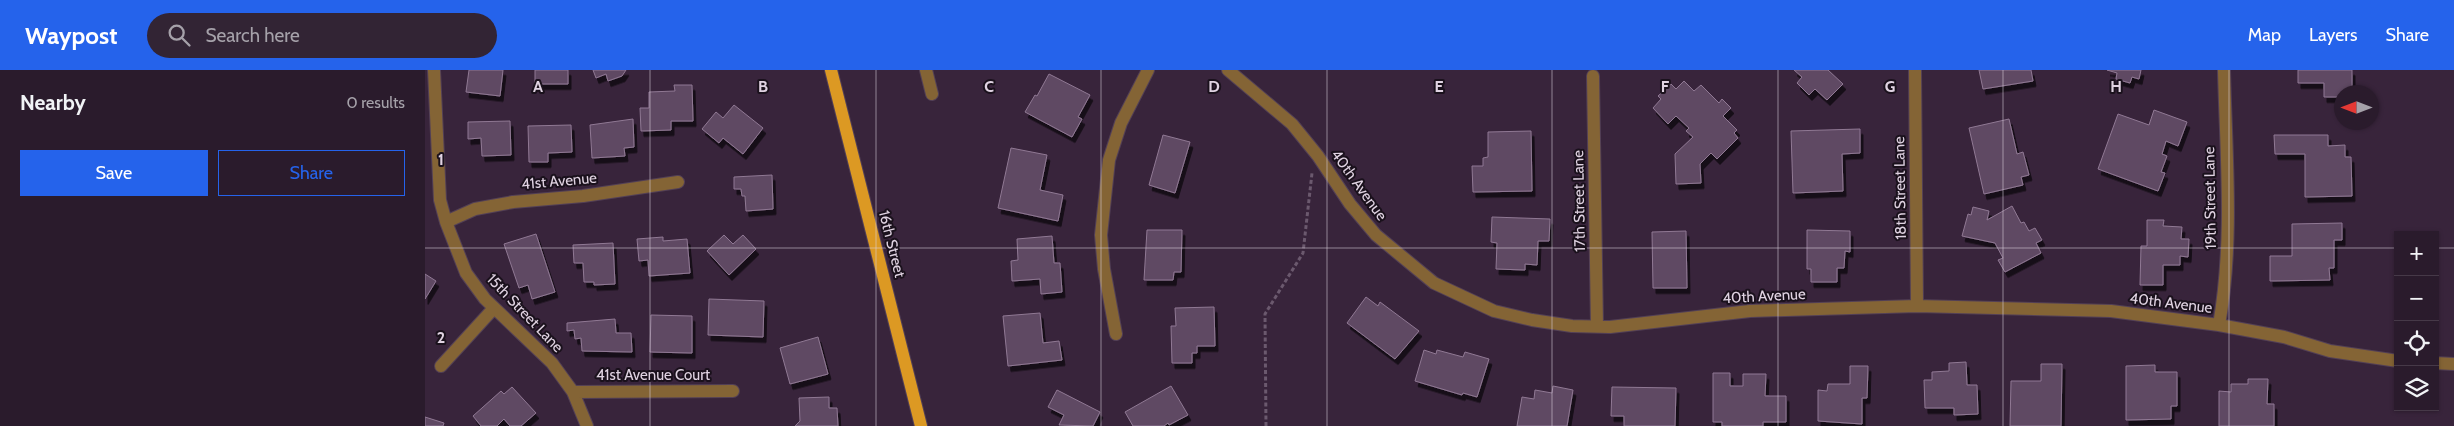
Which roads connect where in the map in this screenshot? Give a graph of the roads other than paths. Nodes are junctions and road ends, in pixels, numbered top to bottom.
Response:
1 (434, 70) edge
2 (831, 70) edge
3 (926, 70) edge
4 (1148, 70) edge
5 (1228, 70) edge
6 (1915, 70) edge
7 (2224, 70) edge
8 (1593, 76) dead end
9 (932, 94) dead end
10 (431, 176) edge
11 (678, 182) dead end
12 (446, 222) junction
13 (1917, 306) junction
14 (494, 308) junction
15 (2219, 325) junction
16 (1597, 326) junction
17 (1116, 334) dead end
18 (2394, 360) edge
19 (2439, 363) edge
20 (2454, 364) edge
21 (441, 366) dead end
22 (733, 391) dead end
23 (573, 392) junction
24 (587, 426) edge
25 (921, 426) edge

1 - 10 street, 15th Street Lane
2 - 25 main road, 16th Street
3 - 9 street
4 - 17 street
5 - 16 street, 40th Avenue
6 - 13 street, 18th Street Lane
7 - 15 street, 19th Street Lane
8 - 16 street, 17th Street Lane
10 - 12 street, 15th Street Lane
11 - 12 street, 41st Avenue
12 - 14 street, 15th Street Lane
13 - 15 street, 40th Avenue
13 - 16 street, 40th Avenue
14 - 21 street
14 - 23 street, 15th Street Lane
15 - 18 street, 40th Avenue
19 - 20 street
22 - 23 street, 41st Avenue Court
23 - 24 street, 15th Street Lane

